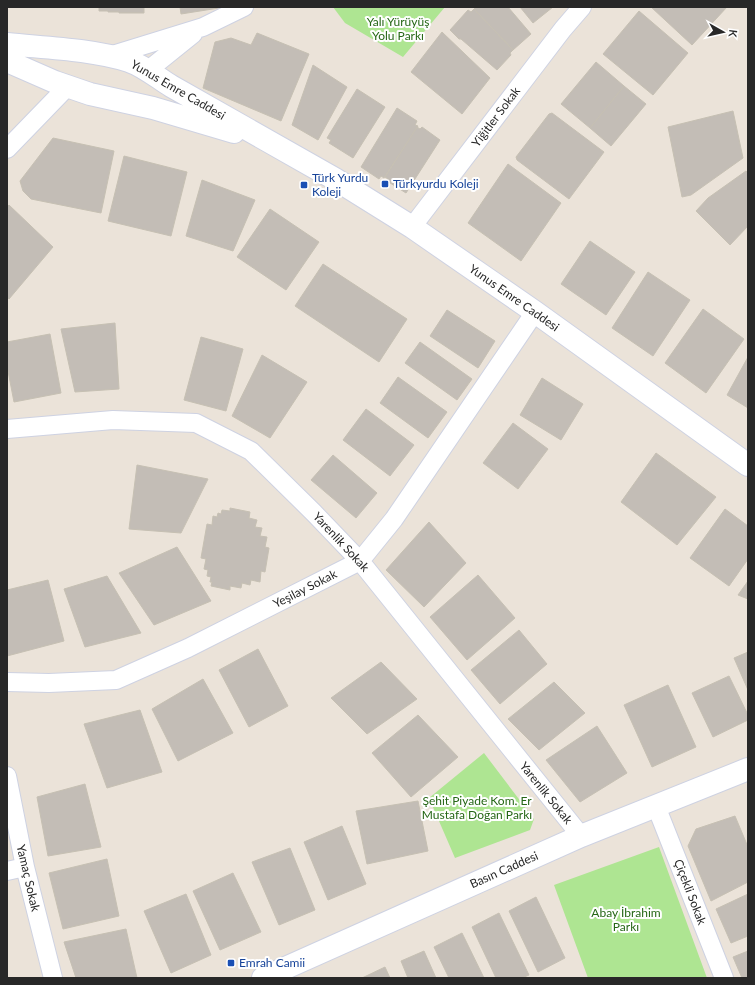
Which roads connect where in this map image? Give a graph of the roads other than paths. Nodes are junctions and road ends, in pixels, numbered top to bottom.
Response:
1 (244, 7) edge
2 (582, 7) edge
3 (203, 26) junction
4 (7, 44) edge
5 (83, 52) junction
6 (109, 56) junction
7 (7, 60) edge
8 (147, 71) junction
9 (68, 86) junction
10 (130, 102) junction
11 (272, 143) junction
12 (7, 149) edge
13 (412, 227) junction
14 (535, 312) junction
15 (7, 429) edge
16 (745, 461) edge
17 (360, 561) junction
18 (7, 682) edge
19 (748, 769) edge
20 (7, 776) edge
21 (656, 806) junction
22 (581, 836) junction
23 (24, 867) junction
24 (7, 871) edge
25 (53, 978) edge
26 (263, 978) edge
27 (724, 978) edge

1 - 3 street
2 - 13 street, Yiğitler Sokak
3 - 6 street
3 - 8 street
4 - 5 main road, Yunus Emre Caddesi
5 - 6 main road, Yunus Emre Caddesi
5 - 9 main road
6 - 8 main road, Yunus Emre Caddesi
7 - 9 main road, Yunus Emre Caddesi
8 - 10 main road
8 - 11 main road, Yunus Emre Caddesi
9 - 10 main road, Yunus Emre Caddesi
9 - 12 street
10 - 11 main road, Yunus Emre Caddesi
11 - 13 main road, Yunus Emre Caddesi
13 - 14 main road, Yunus Emre Caddesi
14 - 16 main road, Yunus Emre Caddesi
14 - 17 street, Yeşilay Sokak
15 - 17 street, Yarenlik Sokak
17 - 18 street, Yeşilay Sokak
17 - 22 street, Yarenlik Sokak
19 - 21 main road, Basın Caddesi
20 - 23 street, Yamaç Sokak
21 - 22 main road, Basın Caddesi
21 - 27 street, Çiçekli Sokak
22 - 26 main road, Basın Caddesi
23 - 24 street
23 - 25 street, Yamaç Sokak

